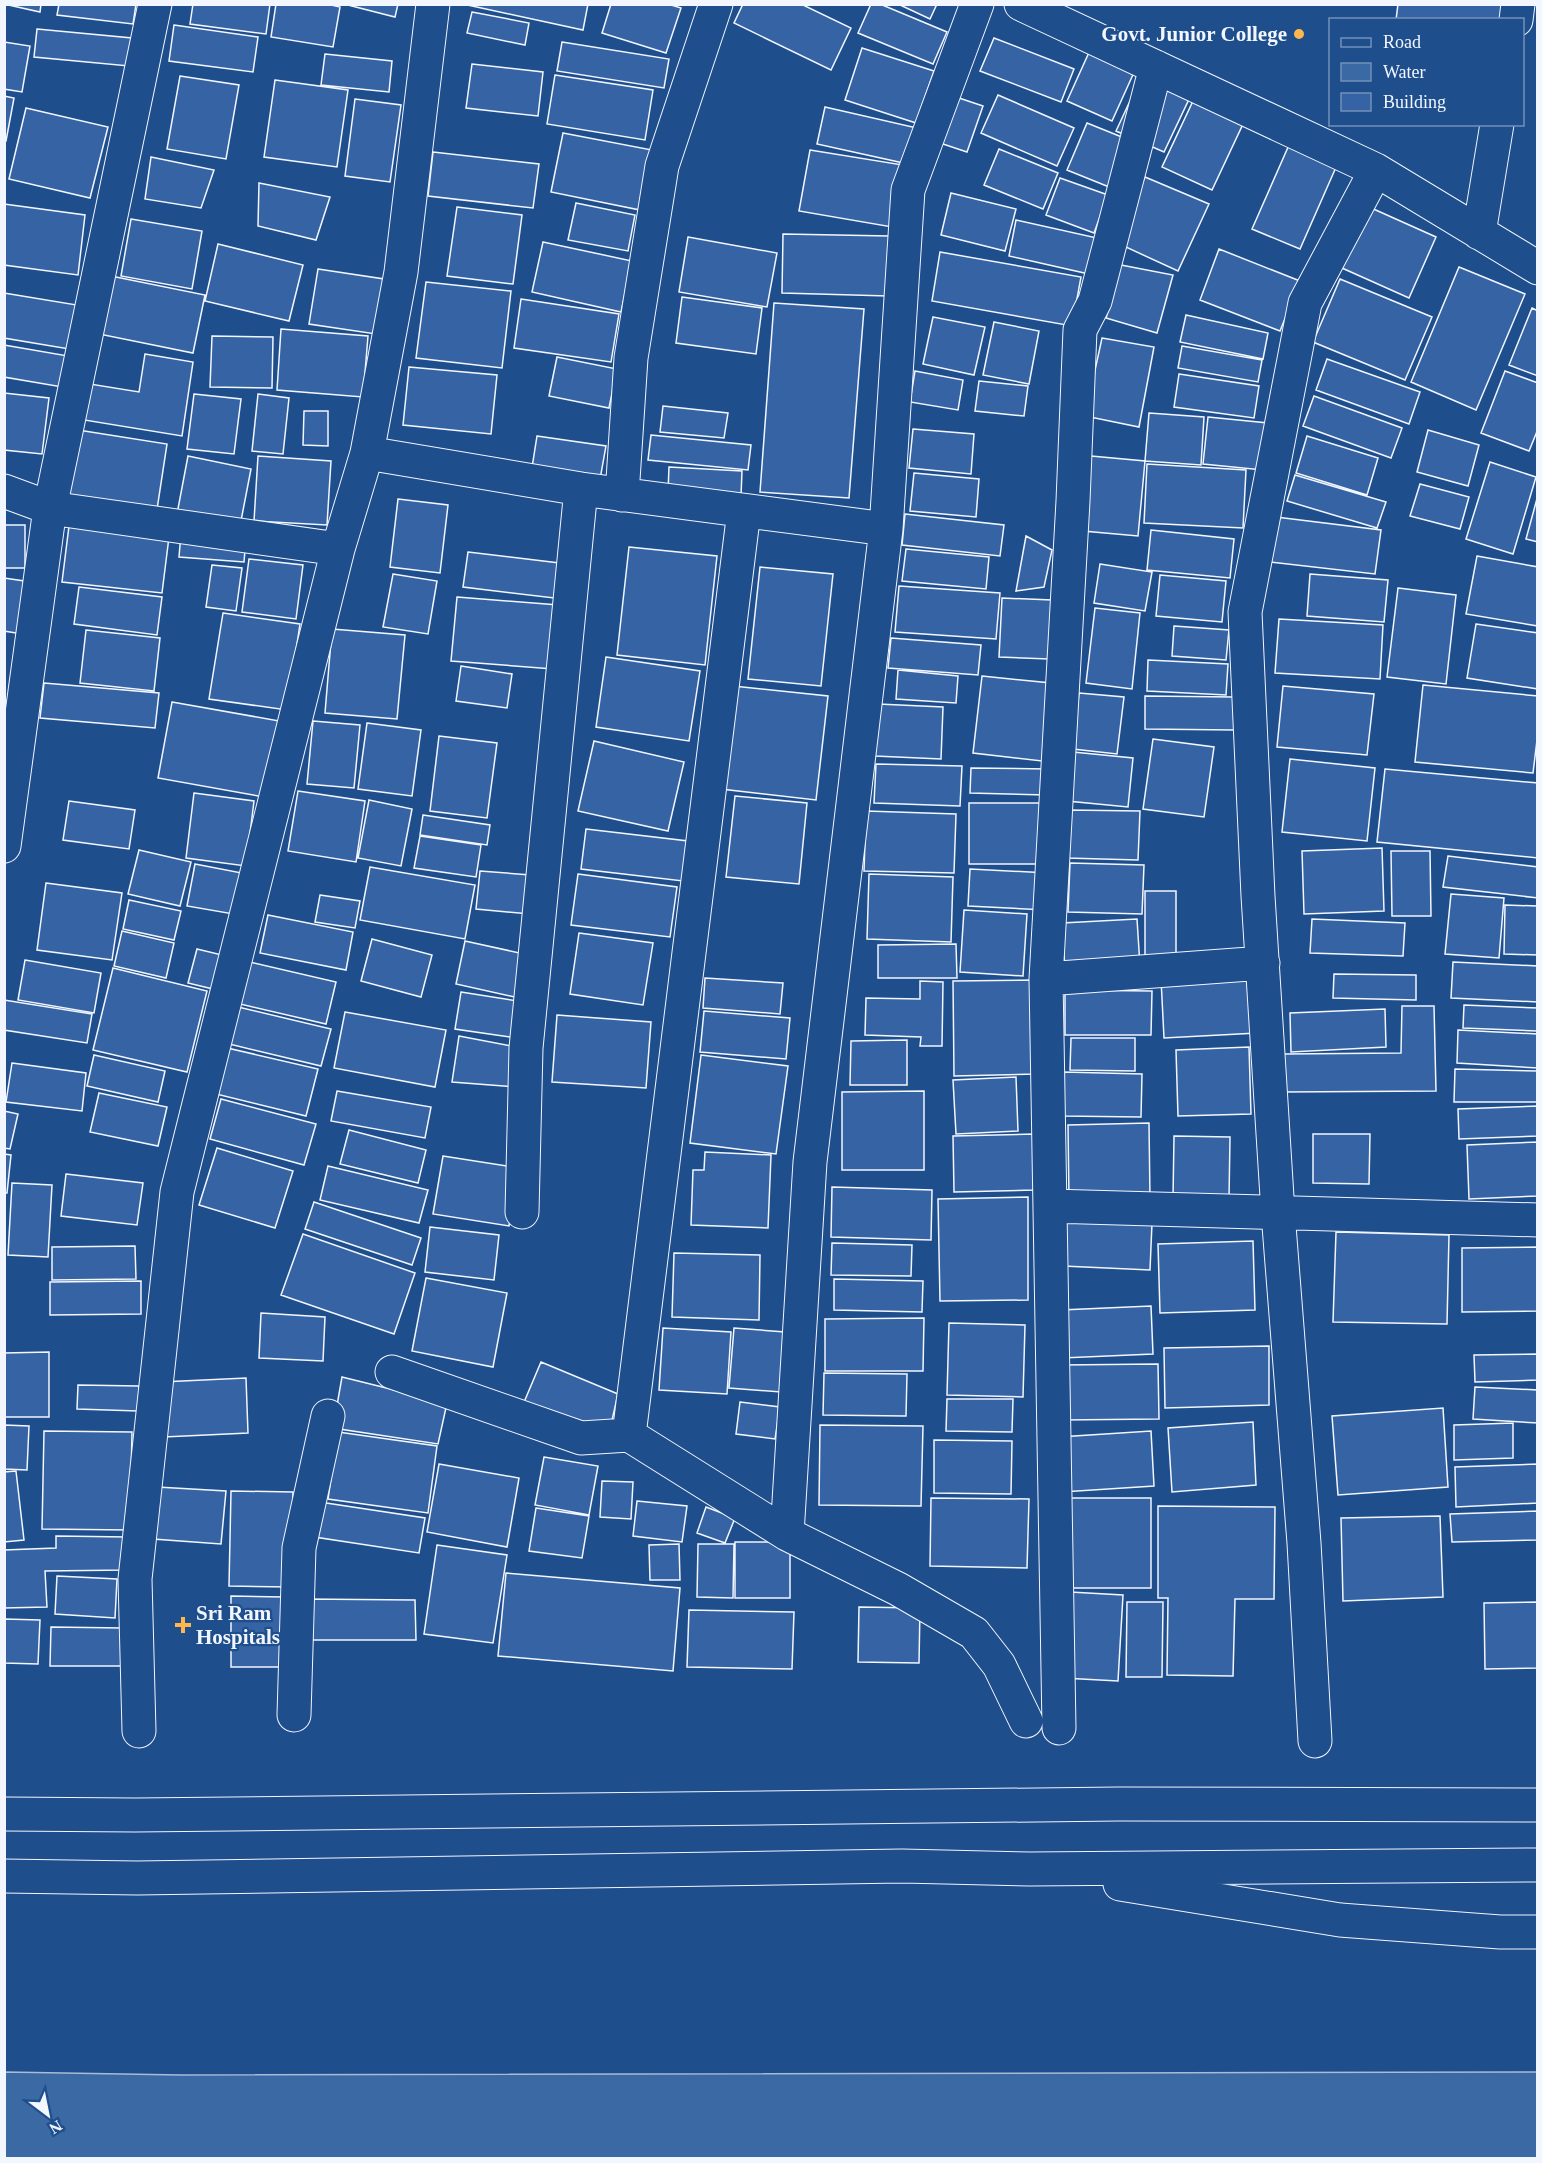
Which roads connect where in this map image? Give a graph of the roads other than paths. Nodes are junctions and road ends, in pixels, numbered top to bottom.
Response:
1 (155, 4) edge
2 (433, 4) edge
3 (716, 4) edge
4 (977, 4) edge
5 (1021, 4) edge
6 (1156, 67) junction
7 (1497, 126) edge
8 (1376, 170) junction
9 (1479, 233) junction
10 (1538, 268) edge
11 (368, 453) junction
12 (581, 489) junction
13 (4, 492) edge
14 (622, 495) junction
15 (50, 508) junction
16 (744, 511) junction
17 (886, 529) junction
18 (338, 549) junction
19 (4, 846) edge
20 (1263, 963) junction
21 (1046, 978) junction
22 (1050, 1206) junction
23 (522, 1212) dead end
24 (1278, 1213) junction
25 (1538, 1220) edge
26 (392, 1372) dead end
27 (328, 1416) dead end
28 (629, 1434) junction
29 (787, 1534) junction
30 (294, 1715) dead end
31 (1026, 1721) dead end
32 (1059, 1728) dead end
33 (139, 1731) dead end
34 (1316, 1741) dead end
35 (1538, 1805) edge
36 (4, 1814) edge
37 (1538, 1865) edge
38 (1030, 1869) junction
39 (4, 1876) edge
40 (1538, 1932) edge

1 - 15 main road
2 - 11 main road
3 - 14 main road
4 - 17 main road
5 - 6 main road
6 - 8 main road
6 - 21 main road
7 - 9 main road
8 - 9 main road
8 - 20 main road
9 - 10 main road
11 - 12 main road
11 - 18 main road
12 - 14 main road
12 - 23 main road
13 - 15 main road
14 - 16 main road
15 - 18 main road
15 - 19 main road
16 - 17 main road
16 - 28 main road
17 - 29 main road
18 - 33 main road
20 - 21 main road
20 - 24 main road
21 - 22 main road
22 - 24 main road
22 - 32 main road
24 - 25 main road
24 - 34 main road
26 - 28 main road
27 - 30 main road
28 - 29 main road
29 - 31 main road
35 - 36 main road
37 - 38 main road
38 - 39 main road
38 - 40 main road

